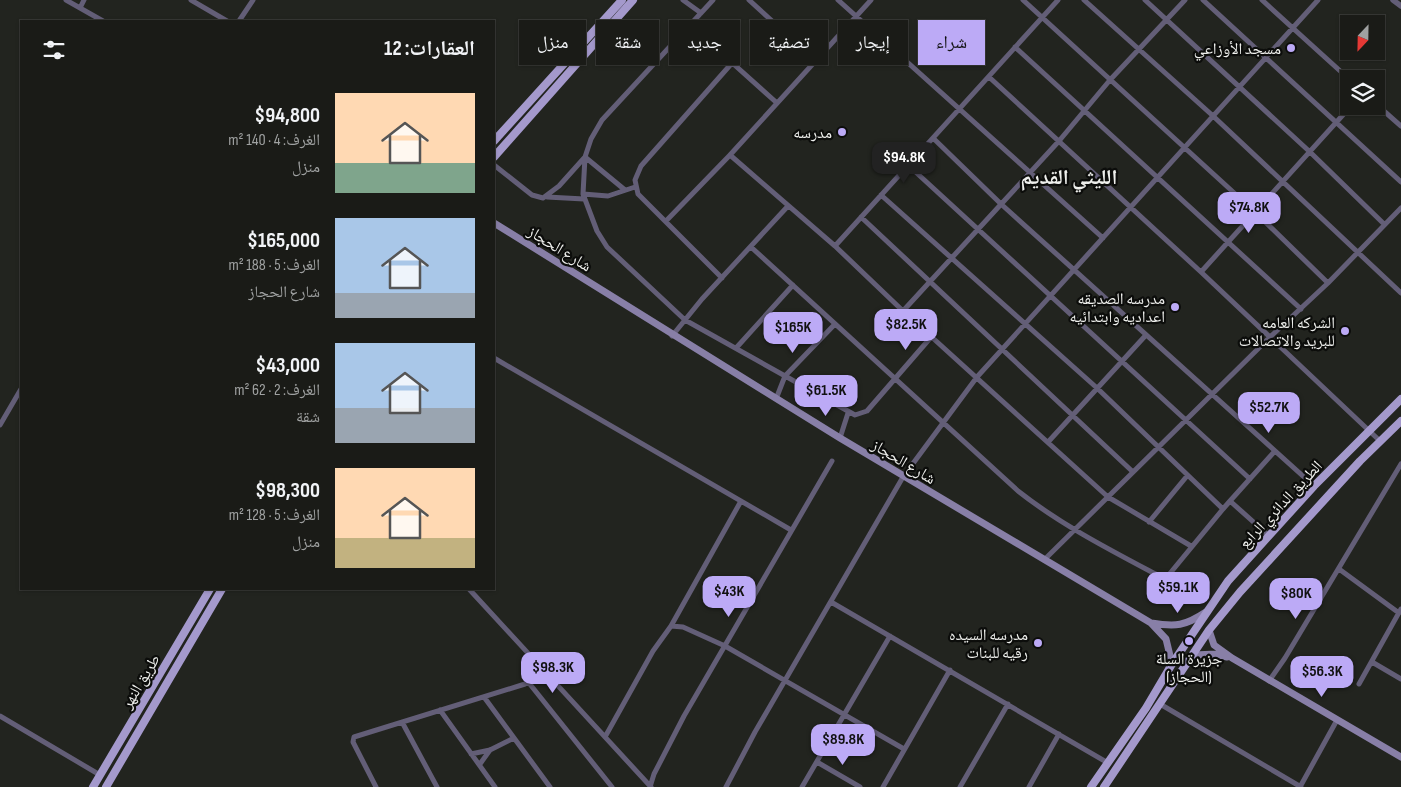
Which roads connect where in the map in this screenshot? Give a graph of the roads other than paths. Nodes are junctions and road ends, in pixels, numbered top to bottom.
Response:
1 (66, 0) edge
2 (84, 0) edge
3 (191, 0) edge
4 (253, 0) edge
5 (622, 0) edge
6 (633, 0) edge
7 (683, 0) edge
8 (713, 0) edge
9 (749, 0) edge
10 (838, 0) edge
11 (871, 0) edge
12 (1023, 0) edge
13 (1058, 0) edge
14 (1084, 0) edge
15 (1145, 0) edge
16 (1185, 0) edge
17 (1203, 0) edge
18 (1262, 0) edge
19 (1318, 0) edge
20 (1393, 0) edge
21 (1401, 6) edge
22 (80, 8) junction
23 (701, 13) junction
24 (857, 16) junction
25 (1042, 17) junction
26 (1166, 19) junction
27 (101, 20) edge
28 (225, 20) edge
29 (240, 20) edge
30 (695, 20) edge
31 (771, 20) edge
32 (1292, 28) junction
33 (828, 47) edge
34 (1016, 47) junction
35 (669, 48) edge
36 (1139, 49) junction
37 (1264, 57) junction
38 (730, 65) edge
39 (734, 65) edge
40 (811, 65) edge
41 (1340, 71) edge
42 (989, 77) junction
43 (1110, 80) junction
44 (1238, 86) junction
45 (777, 103) junction
46 (960, 109) junction
47 (1086, 110) junction
48 (1385, 112) edge
49 (1212, 115) junction
50 (1343, 115) edge
51 (1336, 123) junction
52 (1401, 126) edge
53 (933, 138) junction
54 (495, 140) edge
55 (1059, 141) junction
56 (1184, 147) junction
57 (1310, 152) junction
58 (730, 155) junction
59 (495, 157) edge
60 (585, 157) junction
61 (908, 165) junction
62 (495, 166) edge
63 (1030, 172) junction
64 (1158, 177) junction
65 (1283, 182) junction
66 (1401, 182) edge
67 (635, 187) junction
68 (625, 190) junction
69 (881, 194) junction
70 (584, 196) junction
71 (546, 197) junction
72 (1001, 204) junction
73 (788, 206) junction
74 (1130, 207) junction
75 (1401, 208) edge
76 (1255, 212) junction
77 (861, 217) junction
78 (666, 221) junction
79 (495, 224) edge
80 (1384, 224) junction
81 (978, 230) junction
82 (1103, 238) junction
83 (1229, 243) junction
84 (835, 246) junction
85 (751, 247) junction
86 (1359, 253) junction
87 (952, 259) junction
88 (1074, 269) junction
89 (1201, 272) junction
90 (722, 278) junction
91 (930, 282) junction
92 (1328, 283) junction
93 (793, 285) junction
94 (1401, 293) edge
95 (1050, 295) junction
96 (1301, 309) junction
97 (903, 311) junction
98 (685, 320) junction
99 (835, 324) junction
100 (1024, 324) junction
101 (1146, 335) junction
102 (672, 336) junction
103 (932, 336) junction
104 (1270, 338) junction
105 (737, 347) junction
106 (1002, 348) junction
107 (495, 359) edge
108 (1121, 361) junction
109 (785, 376) junction
110 (977, 377) junction
111 (896, 379) junction
112 (1097, 388) junction
113 (20, 391) edge
114 (1213, 395) junction
115 (776, 399) junction
116 (1401, 399) edge
117 (848, 413) junction
118 (1073, 415) junction
119 (1187, 420) junction
120 (1401, 420) edge
121 (942, 423) junction
122 (0, 425) edge
123 (1370, 430) junction
124 (840, 438) junction
125 (1049, 441) junction
126 (1380, 441) junction
127 (1159, 448) junction
128 (1274, 452) junction
129 (832, 461) dead end
130 (1401, 464) edge
131 (1133, 472) junction
132 (1187, 476) junction
133 (903, 477) junction
134 (1250, 479) junction
135 (1314, 486) junction
136 (1108, 497) junction
137 (741, 501) junction
138 (1230, 501) junction
139 (1223, 509) junction
140 (1149, 522) junction
141 (792, 530) junction
142 (1077, 530) junction
143 (1268, 535) junction
144 (1191, 546) junction
145 (1044, 560) junction
146 (1339, 569) junction
147 (209, 590) edge
148 (221, 590) edge
149 (470, 590) edge
150 (832, 602) junction
151 (1400, 611) edge
152 (1206, 612) junction
153 (1151, 623) junction
154 (671, 626) junction
155 (1209, 630) junction
156 (890, 636) junction
157 (725, 646) junction
158 (1194, 655) junction
159 (1232, 658) junction
160 (1372, 662) junction
161 (1172, 664) junction
162 (544, 670) junction
163 (950, 670) junction
164 (1401, 679) edge
165 (785, 681) junction
166 (1269, 681) junction
167 (529, 683) junction
168 (1359, 684) dead end
169 (484, 697) junction
170 (1008, 704) junction
171 (1160, 704) junction
172 (440, 710) junction
173 (0, 716) edge
174 (843, 716) junction
175 (1337, 720) junction
176 (402, 722) junction
177 (1060, 734) junction
178 (605, 737) junction
179 (514, 738) junction
180 (490, 750) junction
181 (904, 750) junction
182 (472, 754) junction
183 (1401, 757) edge
184 (817, 762) junction
185 (1108, 763) junction
186 (480, 764) junction
187 (100, 775) junction
188 (728, 786) edge
189 (93, 787) edge
190 (106, 787) edge
191 (376, 787) edge
192 (437, 787) edge
193 (495, 787) edge
194 (550, 787) edge
195 (612, 787) edge
196 (650, 787) edge
197 (802, 787) edge
198 (860, 787) edge
199 (883, 787) edge
200 (960, 787) edge
201 (1029, 787) edge
202 (1091, 787) edge
203 (1104, 787) edge
204 (1300, 787) edge

1 - 22 street
2 - 22 street
3 - 28 street
4 - 29 street
5 - 54 main road
6 - 59 main road
7 - 23 street
8 - 23 street
9 - 31 street
10 - 24 street
11 - 24 street
12 - 25 street
13 - 25 street
14 - 36 street
15 - 26 street
16 - 26 street
17 - 37 street
18 - 32 street
19 - 32 street
20 - 21 street
22 - 27 street
23 - 30 street
24 - 33 street
24 - 46 street
25 - 34 street
25 - 43 street
26 - 36 street
26 - 44 street
32 - 37 street
32 - 41 street
34 - 42 street
34 - 47 street
35 - 60 street
36 - 43 street
36 - 49 street
37 - 44 street
37 - 51 street
38 - 67 street
39 - 45 street
40 - 45 street
42 - 46 street
42 - 55 street
43 - 47 street
43 - 56 street
44 - 49 street
44 - 57 street
45 - 58 street
46 - 53 street
46 - 63 street
47 - 55 street
47 - 64 street
48 - 52 street
49 - 56 street
49 - 65 street
50 - 51 street
51 - 57 street
51 - 66 street
53 - 61 street
53 - 72 street
55 - 63 street
55 - 74 street
56 - 64 street
56 - 76 street
57 - 65 street
57 - 80 street
58 - 73 street
58 - 78 street
60 - 68 street
60 - 70 street
60 - 71 street
61 - 69 street
61 - 81 street
62 - 71 street
63 - 72 street
63 - 82 street
64 - 74 street
64 - 83 street
65 - 76 street
65 - 86 street
67 - 68 street
67 - 78 street
68 - 70 street
69 - 77 street
69 - 87 street
70 - 71 street
70 - 98 street
72 - 81 street
72 - 88 street
73 - 84 street
73 - 85 street
74 - 82 street
74 - 89 street
75 - 80 street
76 - 83 street
76 - 92 street
77 - 84 street
77 - 91 street
78 - 90 street
79 - 102 main road, شارع الحجاز
80 - 86 street
81 - 87 street
81 - 95 street
82 - 88 street
83 - 89 street
83 - 96 street
84 - 97 street
85 - 90 street
85 - 93 street
86 - 92 street
86 - 94 street
87 - 91 street
87 - 100 street
88 - 95 street
88 - 101 street
89 - 104 street
90 - 98 street
91 - 97 street
91 - 106 street
92 - 96 street
93 - 99 street
93 - 105 street
95 - 100 street
95 - 108 street
96 - 104 street
97 - 103 street
98 - 102 street
98 - 105 street
99 - 109 street
99 - 111 street
100 - 106 street
100 - 112 street
101 - 108 street
101 - 114 street
102 - 115 main road, شارع الحجاز
103 - 110 street
103 - 111 street
104 - 114 street
104 - 123 street
105 - 109 street
106 - 110 street
106 - 118 street
107 - 137 street
108 - 112 street
108 - 119 street
109 - 115 street
109 - 117 street
110 - 121 street
110 - 125 street
111 - 117 street
111 - 121 street
112 - 118 street
112 - 127 street
113 - 122 street
114 - 119 street
114 - 128 street
115 - 124 main road, شارع الحجاز
116 - 123 main road, الطريق الدائري الرابع
117 - 124 street
118 - 125 street
118 - 131 street
119 - 127 street
119 - 134 street
120 - 126 main road, الطريق الدائري الرابع
121 - 133 street
121 - 142 street
123 - 126 street
123 - 135 main road, الطريق الدائري الرابع
124 - 133 main road, شارع الحجاز
125 - 136 street
126 - 155 main road, الطريق الدائري الرابع
127 - 131 street
127 - 132 street
128 - 134 street
128 - 135 street
129 - 141 street
130 - 146 street
131 - 136 street
132 - 139 street
132 - 140 street
133 - 145 main road, شارع الحجاز
133 - 150 street
134 - 138 street
135 - 143 main road, الطريق الدائري الرابع
136 - 140 street
136 - 142 street
137 - 141 street
137 - 154 street
138 - 139 street
138 - 143 street
139 - 144 street
140 - 144 street
141 - 157 street
142 - 144 street
142 - 145 street
143 - 152 main road, الطريق الدائري الرابع
145 - 153 main road, شارع الحجاز
146 - 151 street
146 - 166 street
147 - 187 main road, طريق النهر
148 - 190 main road, طريق النهر
149 - 162 street
150 - 156 street
150 - 165 street
151 - 160 street
152 - 153 main road, شارع الحجاز
152 - 161 main road, الطريق الدائري الرابع
153 - 161 main road, شارع الحجاز
154 - 157 street
154 - 178 street
155 - 158 main road, الطريق الدائري الرابع
155 - 159 main road
156 - 163 street
156 - 174 street
157 - 165 street
157 - 196 street
158 - 159 main road
158 - 171 main road, الطريق الدائري الرابع
159 - 166 main road
160 - 164 street
160 - 168 street
161 - 185 main road, الطريق الدائري الرابع
162 - 167 street
162 - 178 street
163 - 170 street
163 - 181 street
165 - 174 street
165 - 188 street
166 - 175 main road
167 - 169 street
167 - 195 street
169 - 172 street
169 - 179 street
170 - 177 street
170 - 200 street
171 - 203 main road, الطريق الدائري الرابع
171 - 204 street
172 - 176 street
172 - 182 street
173 - 187 street
174 - 181 street
174 - 184 street
175 - 183 main road
175 - 204 street
176 - 191 street
176 - 192 street
177 - 185 street
177 - 201 street
178 - 196 street
179 - 180 street
179 - 194 street
180 - 182 street
180 - 186 street
181 - 199 street
182 - 186 street
184 - 197 street
184 - 198 street
185 - 202 main road, الطريق الدائري الرابع
186 - 193 street
187 - 189 main road, طريق النهر

